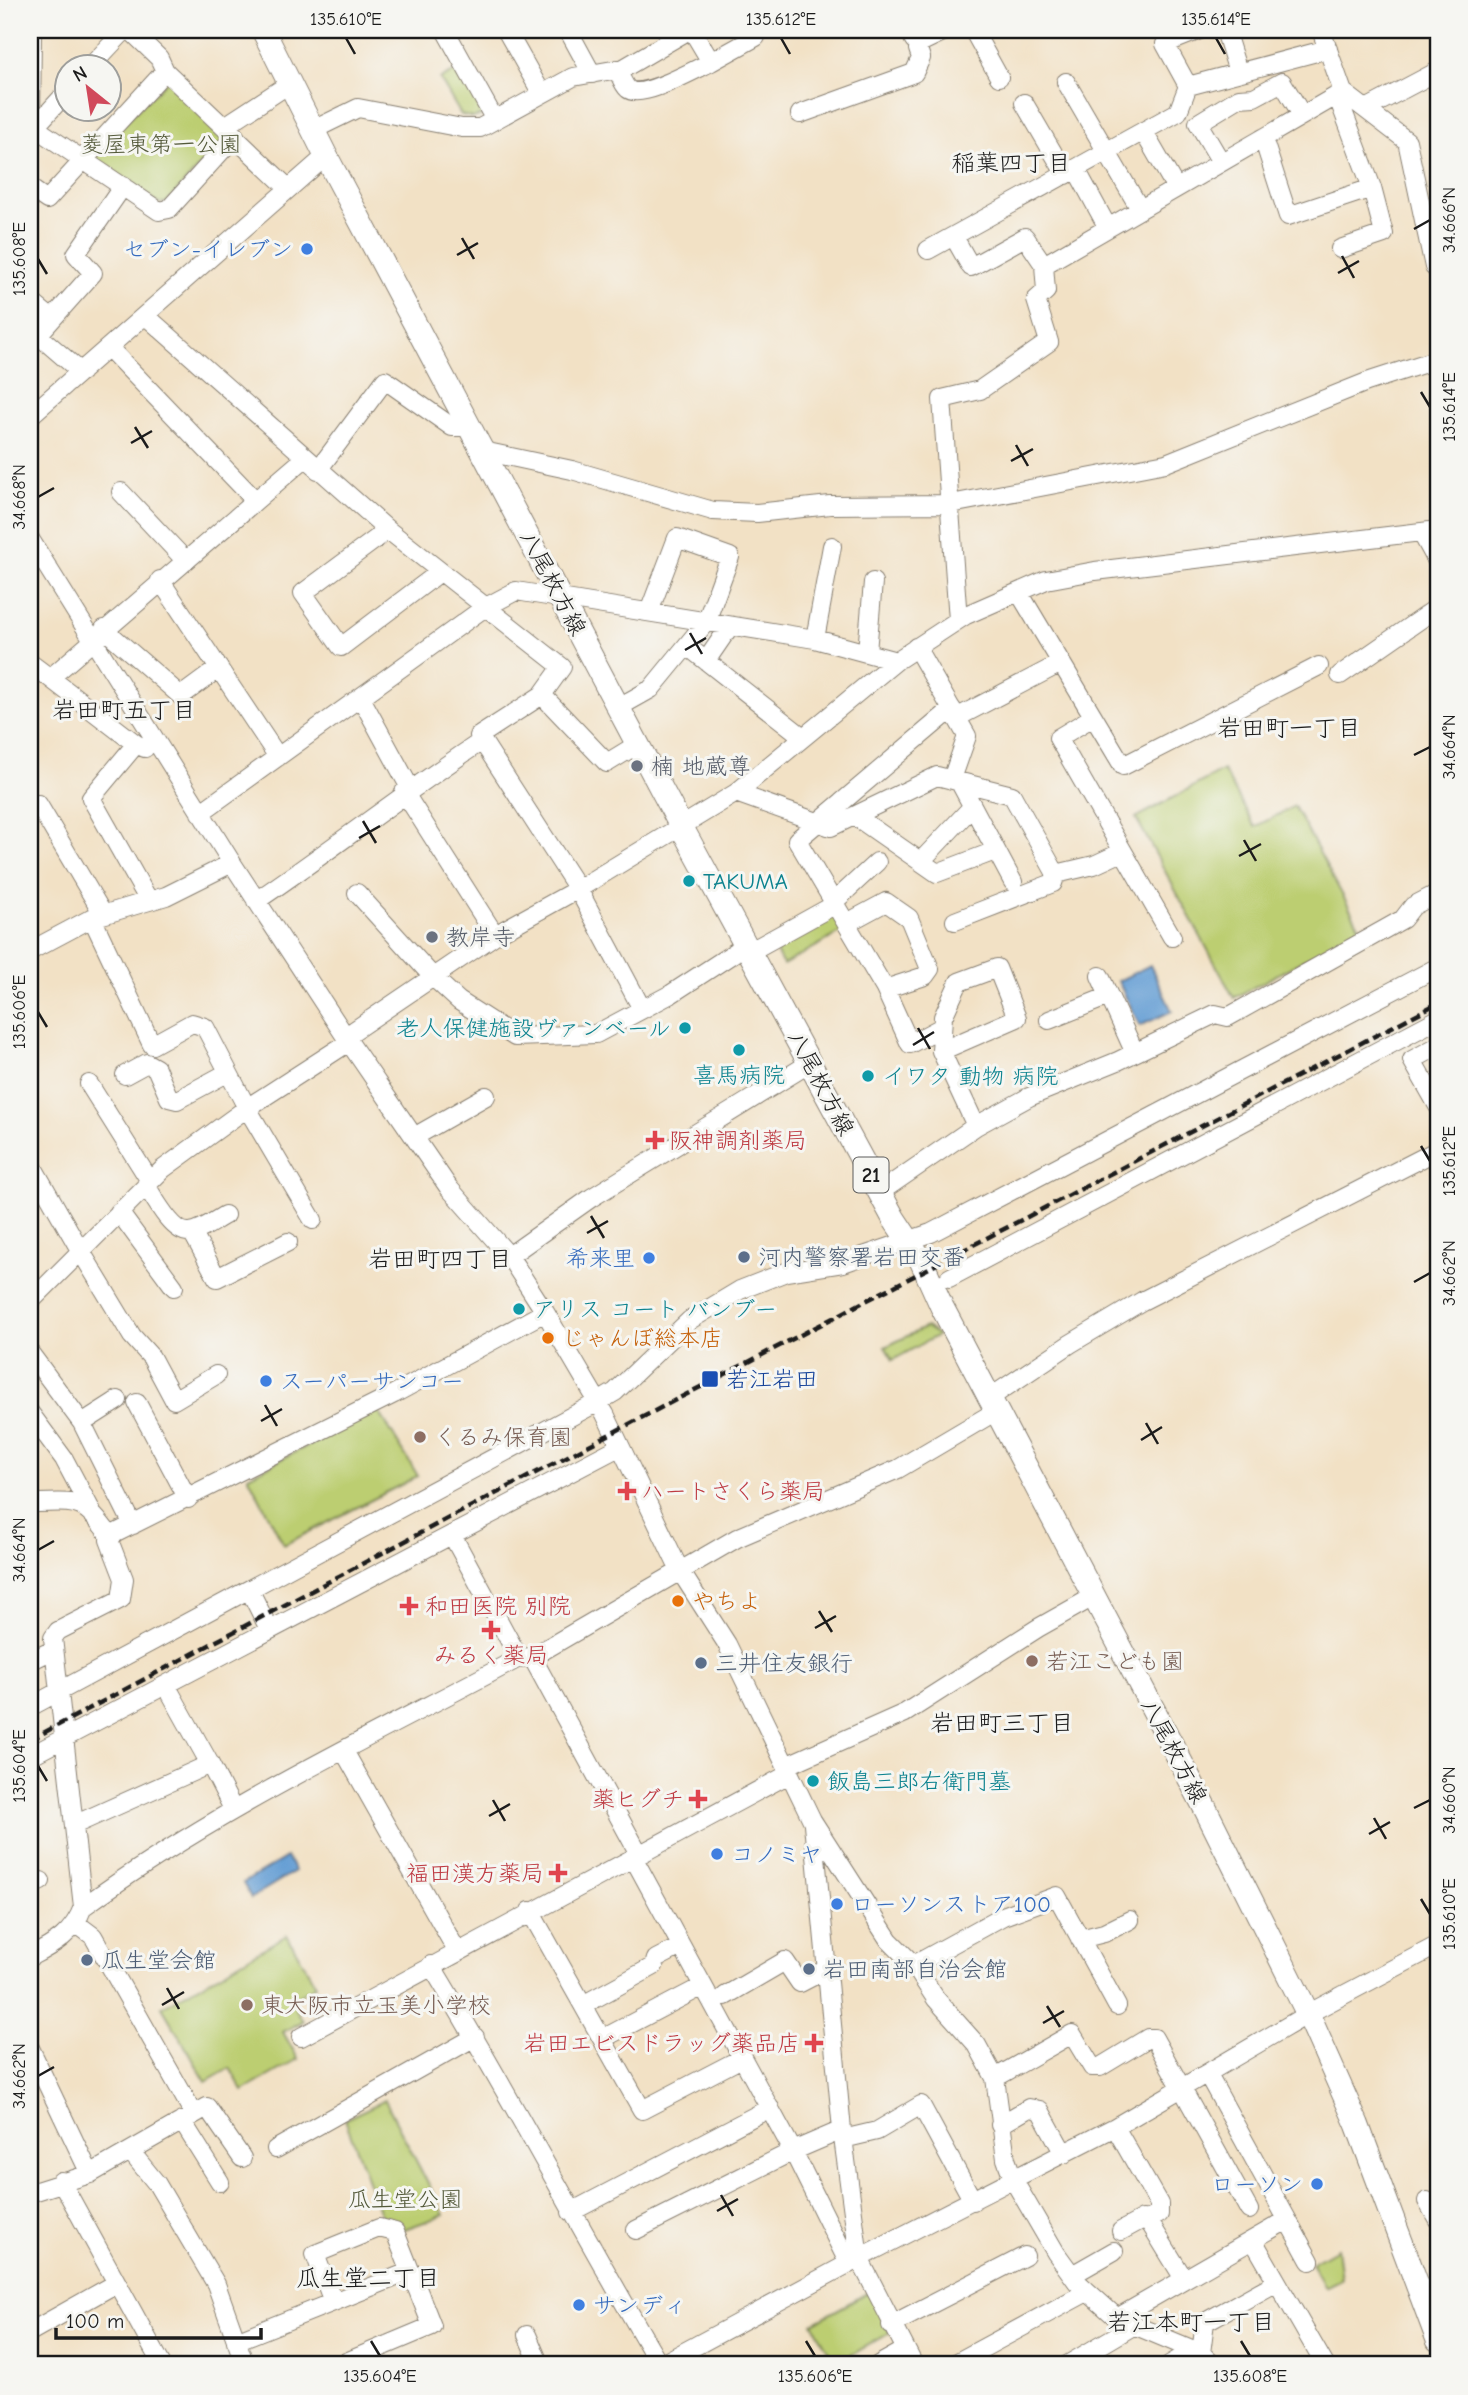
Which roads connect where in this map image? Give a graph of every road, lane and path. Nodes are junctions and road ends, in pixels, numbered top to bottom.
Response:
1 (32, 30) edge
2 (128, 30) edge
3 (262, 30) edge
4 (445, 30) edge
5 (506, 30) edge
6 (568, 30) edge
7 (690, 30) edge
8 (758, 30) edge
9 (947, 30) edge
10 (973, 30) edge
11 (1200, 30) edge
12 (1225, 30) edge
13 (1321, 30) edge
14 (915, 36) edge
15 (1328, 50) junction
16 (105, 52) edge
17 (710, 62) junction
18 (617, 69) junction
19 (164, 71) junction
20 (1438, 71) edge
21 (1238, 72) junction
22 (592, 74) junction
23 (999, 77) dead end
24 (1066, 82) dead end
25 (289, 84) junction
26 (1188, 86) junction
27 (1340, 93) junction
28 (542, 94) junction
29 (1024, 103) dead end
30 (52, 109) edge
31 (1366, 109) junction
32 (800, 114) dead end
33 (1302, 115) junction
34 (495, 120) junction
35 (35, 128) junction
36 (313, 130) junction
37 (230, 131) junction
38 (1143, 131) junction
39 (1263, 138) junction
40 (1107, 151) junction
41 (326, 156) junction
42 (81, 161) junction
43 (1221, 162) junction
44 (1071, 172) junction
45 (123, 186) junction
46 (30, 188) edge
47 (288, 188) junction
48 (1176, 188) junction
49 (1372, 188) junction
50 (1140, 209) junction
51 (1108, 228) junction
52 (954, 237) junction
53 (1340, 248) dead end
54 (928, 250) dead end
55 (1044, 265) junction
56 (1438, 265) edge
57 (30, 301) edge
58 (146, 316) junction
59 (52, 319) junction
60 (109, 348) junction
61 (1438, 359) edge
62 (81, 372) junction
63 (30, 416) edge
64 (468, 422) junction
65 (483, 451) junction
66 (304, 458) junction
67 (318, 470) junction
68 (121, 492) dead end
69 (255, 500) junction
70 (951, 504) junction
71 (388, 530) junction
72 (1429, 531) edge
73 (30, 538) edge
74 (832, 546) dead end
75 (185, 560) junction
76 (1438, 563) edge
77 (440, 572) junction
78 (160, 580) junction
79 (873, 582) dead end
80 (1020, 594) junction
81 (560, 596) junction
82 (1438, 607) edge
83 (484, 608) junction
84 (649, 612) junction
85 (958, 620) junction
86 (706, 622) junction
87 (730, 626) junction
88 (98, 634) junction
89 (815, 639) junction
90 (687, 646) junction
91 (916, 647) junction
92 (866, 652) junction
93 (706, 661) junction
94 (896, 661) junction
95 (30, 663) edge
96 (1061, 663) junction
97 (1319, 666) dead end
98 (219, 668) junction
99 (1340, 675) dead end
100 (50, 678) junction
101 (542, 695) junction
102 (361, 698) junction
103 (619, 707) junction
104 (955, 713) junction
105 (1093, 717) junction
106 (803, 737) junction
107 (482, 741) junction
108 (136, 744) junction
109 (638, 744) junction
110 (163, 754) junction
111 (278, 757) junction
112 (956, 780) junction
113 (407, 790) junction
114 (736, 793) junction
115 (38, 804) dead end
116 (972, 807) junction
117 (200, 813) junction
118 (855, 816) junction
119 (814, 823) junction
120 (681, 826) junction
121 (995, 851) junction
122 (1118, 853) dead end
123 (922, 860) junction
124 (877, 862) dead end
125 (232, 863) junction
126 (1056, 874) junction
127 (1013, 882) dead end
128 (578, 889) junction
129 (357, 892) dead end
130 (1438, 893) edge
131 (148, 899) junction
132 (256, 901) junction
133 (835, 903) junction
134 (98, 916) junction
135 (954, 921) dead end
136 (847, 923) junction
137 (495, 934) junction
138 (1172, 937) dead end
139 (749, 948) junction
140 (30, 951) edge
141 (1438, 967) edge
142 (1100, 976) dead end
143 (433, 977) junction
144 (885, 989) junction
145 (1109, 996) junction
146 (642, 1009) junction
147 (1438, 1019) edge
148 (1049, 1020) dead end
149 (942, 1027) junction
150 (348, 1039) junction
151 (1438, 1046) edge
152 (941, 1051) junction
153 (1134, 1051) junction
154 (810, 1063) junction
155 (227, 1073) junction
156 (125, 1075) dead end
157 (89, 1084) dead end
158 (486, 1097) dead end
159 (1438, 1106) edge
160 (247, 1108) junction
161 (976, 1126) junction
162 (414, 1137) junction
163 (1438, 1150) edge
164 (30, 1162) edge
165 (148, 1183) junction
166 (880, 1192) junction
167 (119, 1212) junction
168 (225, 1215) dead end
169 (313, 1220) dead end
170 (192, 1232) junction
171 (909, 1241) junction
172 (288, 1242) dead end
173 (80, 1250) junction
174 (509, 1256) junction
175 (949, 1278) dead end
176 (174, 1287) dead end
177 (30, 1302) edge
178 (545, 1311) junction
179 (30, 1353) edge
180 (216, 1375) dead end
181 (118, 1400) dead end
182 (598, 1402) junction
183 (137, 1403) dead end
184 (994, 1404) junction
185 (30, 1413) edge
186 (82, 1423) junction
187 (619, 1447) junction
188 (188, 1499) junction
189 (30, 1503) edge
190 (91, 1510) junction
191 (133, 1525) junction
192 (452, 1535) junction
193 (110, 1536) junction
194 (679, 1569) junction
195 (250, 1591) junction
196 (1093, 1597) junction
197 (269, 1629) junction
198 (53, 1650) junction
199 (525, 1658) junction
200 (30, 1661) edge
201 (166, 1685) junction
202 (57, 1693) junction
203 (30, 1707) edge
204 (63, 1739) junction
205 (344, 1751) junction
206 (30, 1756) edge
207 (210, 1764) junction
208 (788, 1770) junction
209 (233, 1810) junction
210 (813, 1820) junction
211 (74, 1825) junction
212 (636, 1855) junction
213 (83, 1907) junction
214 (530, 1911) junction
215 (1130, 1920) dead end
216 (77, 1924) junction
217 (1080, 1939) junction
218 (681, 1945) junction
219 (1438, 1945) edge
220 (457, 1951) junction
221 (30, 1957) edge
222 (431, 1965) junction
223 (914, 1965) junction
224 (827, 1969) junction
225 (703, 1986) junction
226 (724, 1996) dead end
227 (583, 2005) junction
228 (1117, 2006) dead end
229 (1308, 2014) junction
230 (301, 2037) dead end
231 (475, 2037) junction
232 (602, 2039) junction
233 (30, 2048) edge
234 (742, 2058) junction
235 (1208, 2075) junction
236 (995, 2078) junction
237 (1181, 2090) junction
238 (770, 2108) junction
239 (188, 2117) junction
240 (1000, 2125) junction
241 (1115, 2127) junction
242 (843, 2134) junction
243 (276, 2149) dead end
244 (793, 2151) junction
245 (131, 2152) junction
246 (1064, 2154) junction
247 (242, 2158) dead end
248 (90, 2174) junction
249 (61, 2181) junction
250 (1014, 2181) junction
251 (220, 2182) dead end
252 (30, 2193) edge
253 (973, 2201) junction
254 (1427, 2201) dead end
255 (1249, 2210) dead end
256 (571, 2212) junction
257 (1149, 2220) junction
258 (1287, 2220) junction
259 (1438, 2220) edge
260 (636, 2230) dead end
261 (1121, 2231) dead end
262 (1254, 2239) junction
263 (1114, 2250) dead end
264 (1025, 2256) dead end
265 (854, 2261) junction
266 (1310, 2261) dead end
267 (411, 2271) junction
268 (1072, 2275) junction
269 (1184, 2279) junction
270 (1277, 2282) junction
271 (117, 2283) junction
272 (1087, 2292) junction
273 (333, 2302) junction
274 (1125, 2322) junction
275 (891, 2325) junction
276 (30, 2332) edge
277 (527, 2335) dead end
278 (1438, 2340) edge
279 (236, 2341) junction
280 (1202, 2356) edge
281 (909, 2358) edge
282 (162, 2365) edge
283 (245, 2365) edge
284 (338, 2365) edge
285 (540, 2365) edge
286 (660, 2365) edge
287 (878, 2365) edge
288 (952, 2365) edge
289 (1068, 2365) edge
290 (1169, 2365) edge
291 (1325, 2365) edge

1 - 35 street
2 - 16 street
2 - 19 street
3 - 25 main road, 八尾枚方線 / 21
4 - 34 street
5 - 28 street
6 - 22 street
7 - 17 street
7 - 18 street
8 - 17 street
9 - 14 street
10 - 23 street
11 - 26 street
12 - 21 street
13 - 15 street
14 - 32 street
15 - 21 street
15 - 27 street
17 - 18 street
18 - 22 street
19 - 37 street
19 - 42 street
20 - 31 street
21 - 26 street
22 - 28 street
24 - 40 street
25 - 36 main road, 八尾枚方線 / 21
25 - 37 street
26 - 38 street
27 - 31 street
27 - 33 street
27 - 49 street
28 - 34 street
29 - 44 street
30 - 35 street
31 - 56 street
33 - 39 street
33 - 43 street
34 - 36 street
35 - 42 street
36 - 41 main road, 八尾枚方線 / 21
37 - 45 street
37 - 47 street
38 - 40 street
38 - 48 street
39 - 43 street
39 - 49 street
40 - 44 street
40 - 50 street
41 - 47 street
41 - 64 main road, 八尾枚方線 / 21
42 - 45 street
42 - 46 street
43 - 48 street
44 - 51 street
44 - 52 street
45 - 59 street
47 - 58 street
48 - 50 street
49 - 53 street
50 - 51 street
51 - 55 street
52 - 54 street
52 - 55 street
55 - 70 street
57 - 59 street
58 - 60 street
58 - 66 street
59 - 62 street
60 - 62 street
60 - 69 street
61 - 70 street
62 - 63 street
64 - 65 main road, 八尾枚方線 / 21
64 - 67 street
65 - 70 street
65 - 81 main road, 八尾枚方線 / 21
66 - 67 street
66 - 69 street
67 - 71 street
68 - 75 street
69 - 75 street
70 - 85 street
71 - 77 street
71 - 77 street
72 - 76 street
72 - 80 street
73 - 88 street
74 - 89 street
75 - 78 street
77 - 83 street
78 - 88 street
78 - 98 street
79 - 92 street
80 - 85 street
80 - 96 street
81 - 83 street
81 - 84 street
81 - 103 main road, 八尾枚方線 / 21
82 - 99 street
83 - 101 street
83 - 102 street
84 - 86 street
84 - 86 street
85 - 91 street
86 - 87 street
86 - 90 street
87 - 89 street
87 - 93 street
88 - 98 street
88 - 100 street
88 - 110 street
89 - 92 street
90 - 93 street
90 - 103 street
91 - 94 street
91 - 104 street
92 - 94 street
93 - 106 street
94 - 106 street
95 - 100 street
96 - 104 street
96 - 105 street
97 - 105 street
98 - 111 street
100 - 108 street
101 - 107 street
101 - 109 street
102 - 111 street
102 - 113 street
103 - 109 main road, 八尾枚方線 / 21
104 - 112 street
104 - 119 street
105 - 138 street
106 - 114 street
107 - 113 street
107 - 128 street
108 - 110 street
108 - 131 street
109 - 120 main road, 八尾枚方線 / 21
110 - 117 street
111 - 117 street
112 - 116 street
112 - 118 street
112 - 126 street
113 - 132 street
113 - 137 street
114 - 119 street
114 - 120 street
115 - 134 street
116 - 121 street
116 - 123 street
117 - 125 street
118 - 119 street
118 - 123 street
119 - 133 street
120 - 128 street
120 - 139 main road, 八尾枚方線 / 21
121 - 123 street
121 - 127 street
122 - 126 street
124 - 133 street
125 - 131 street
125 - 132 street
126 - 135 street
128 - 137 street
128 - 146 street
129 - 143 street
130 - 153 street
131 - 134 street
132 - 150 street
133 - 136 street
133 - 139 street
134 - 140 street
134 - 155 street
136 - 144 street
136 - 144 street
137 - 143 street
139 - 146 street
139 - 154 main road, 八尾枚方線 / 21
141 - 171 street
142 - 145 street
143 - 146 street
143 - 150 street
144 - 149 street
145 - 148 street
145 - 153 street
147 - 175 street
149 - 152 street
149 - 152 street
150 - 160 street
150 - 162 street
151 - 159 street
152 - 161 street
153 - 161 street
154 - 166 main road, 八尾枚方線 / 21
154 - 174 street
155 - 156 street
155 - 160 street
157 - 165 street
158 - 162 street
160 - 165 street
160 - 169 street
161 - 166 street
162 - 174 street
163 - 184 street
164 - 173 street
165 - 167 street
165 - 170 street
166 - 171 main road, 八尾枚方線 / 21
167 - 173 street
167 - 176 street
168 - 170 street
170 - 172 street
171 - 182 street
171 - 184 main road, 八尾枚方線 / 21
173 - 177 street
173 - 180 street
174 - 178 street
178 - 182 street
178 - 188 street
179 - 186 street
181 - 186 street
182 - 187 street
182 - 195 street
183 - 188 street
184 - 194 street
184 - 196 main road, 八尾枚方線 / 21
185 - 190 street
186 - 191 street
187 - 192 street
187 - 194 street
188 - 191 street
189 - 190 street
190 - 193 street
191 - 193 street
192 - 197 street
192 - 199 street
193 - 198 street
194 - 199 street
194 - 208 street
195 - 197 street
195 - 202 street
196 - 208 street
196 - 229 main road, 八尾枚方線 / 21
197 - 201 street
198 - 200 street
198 - 202 street
199 - 205 street
199 - 212 street
201 - 204 street
201 - 207 street
202 - 203 street
202 - 204 street
204 - 206 street
204 - 211 street
205 - 209 street
205 - 220 street
207 - 209 street
207 - 211 street
208 - 210 street
208 - 212 street
209 - 213 street
210 - 223 street
210 - 224 street
211 - 213 street
212 - 214 street
212 - 218 street
213 - 216 street
214 - 220 street
214 - 227 street
215 - 217 street
216 - 221 street
216 - 239 street
217 - 223 street
217 - 228 street
218 - 225 street
218 - 227 street
219 - 229 street
220 - 222 street
222 - 230 street
222 - 231 street
223 - 236 street
224 - 226 street
224 - 242 street
225 - 232 street
225 - 234 street
227 - 232 street
229 - 235 street
229 - 278 main road, 八尾枚方線 / 21
231 - 243 street
231 - 256 street
232 - 234 street
233 - 248 street
234 - 238 street
235 - 237 street
235 - 258 street
236 - 237 street
236 - 240 street
237 - 241 street
237 - 255 street
238 - 244 street
238 - 256 street
239 - 245 street
239 - 247 street
239 - 251 street
240 - 246 street
240 - 250 street
241 - 246 street
241 - 257 street
242 - 244 street
242 - 253 street
242 - 265 street
244 - 260 street
244 - 265 street
245 - 248 street
245 - 279 street
246 - 250 street
248 - 249 street
249 - 252 street
249 - 271 street
250 - 253 street
250 - 268 street
253 - 265 street
254 - 259 street
256 - 286 street
257 - 261 street
257 - 269 street
258 - 262 street
258 - 266 street
262 - 269 street
262 - 270 street
263 - 268 street
264 - 275 street
265 - 275 street
265 - 286 street
267 - 273 street
267 - 273 street
267 - 284 street
268 - 272 street
269 - 274 street
270 - 280 street
270 - 291 street
271 - 276 street
271 - 282 street
272 - 274 street
272 - 288 street
273 - 279 street
274 - 280 street
274 - 289 street
275 - 281 street
277 - 285 street
279 - 283 street
280 - 290 street
281 - 287 street

